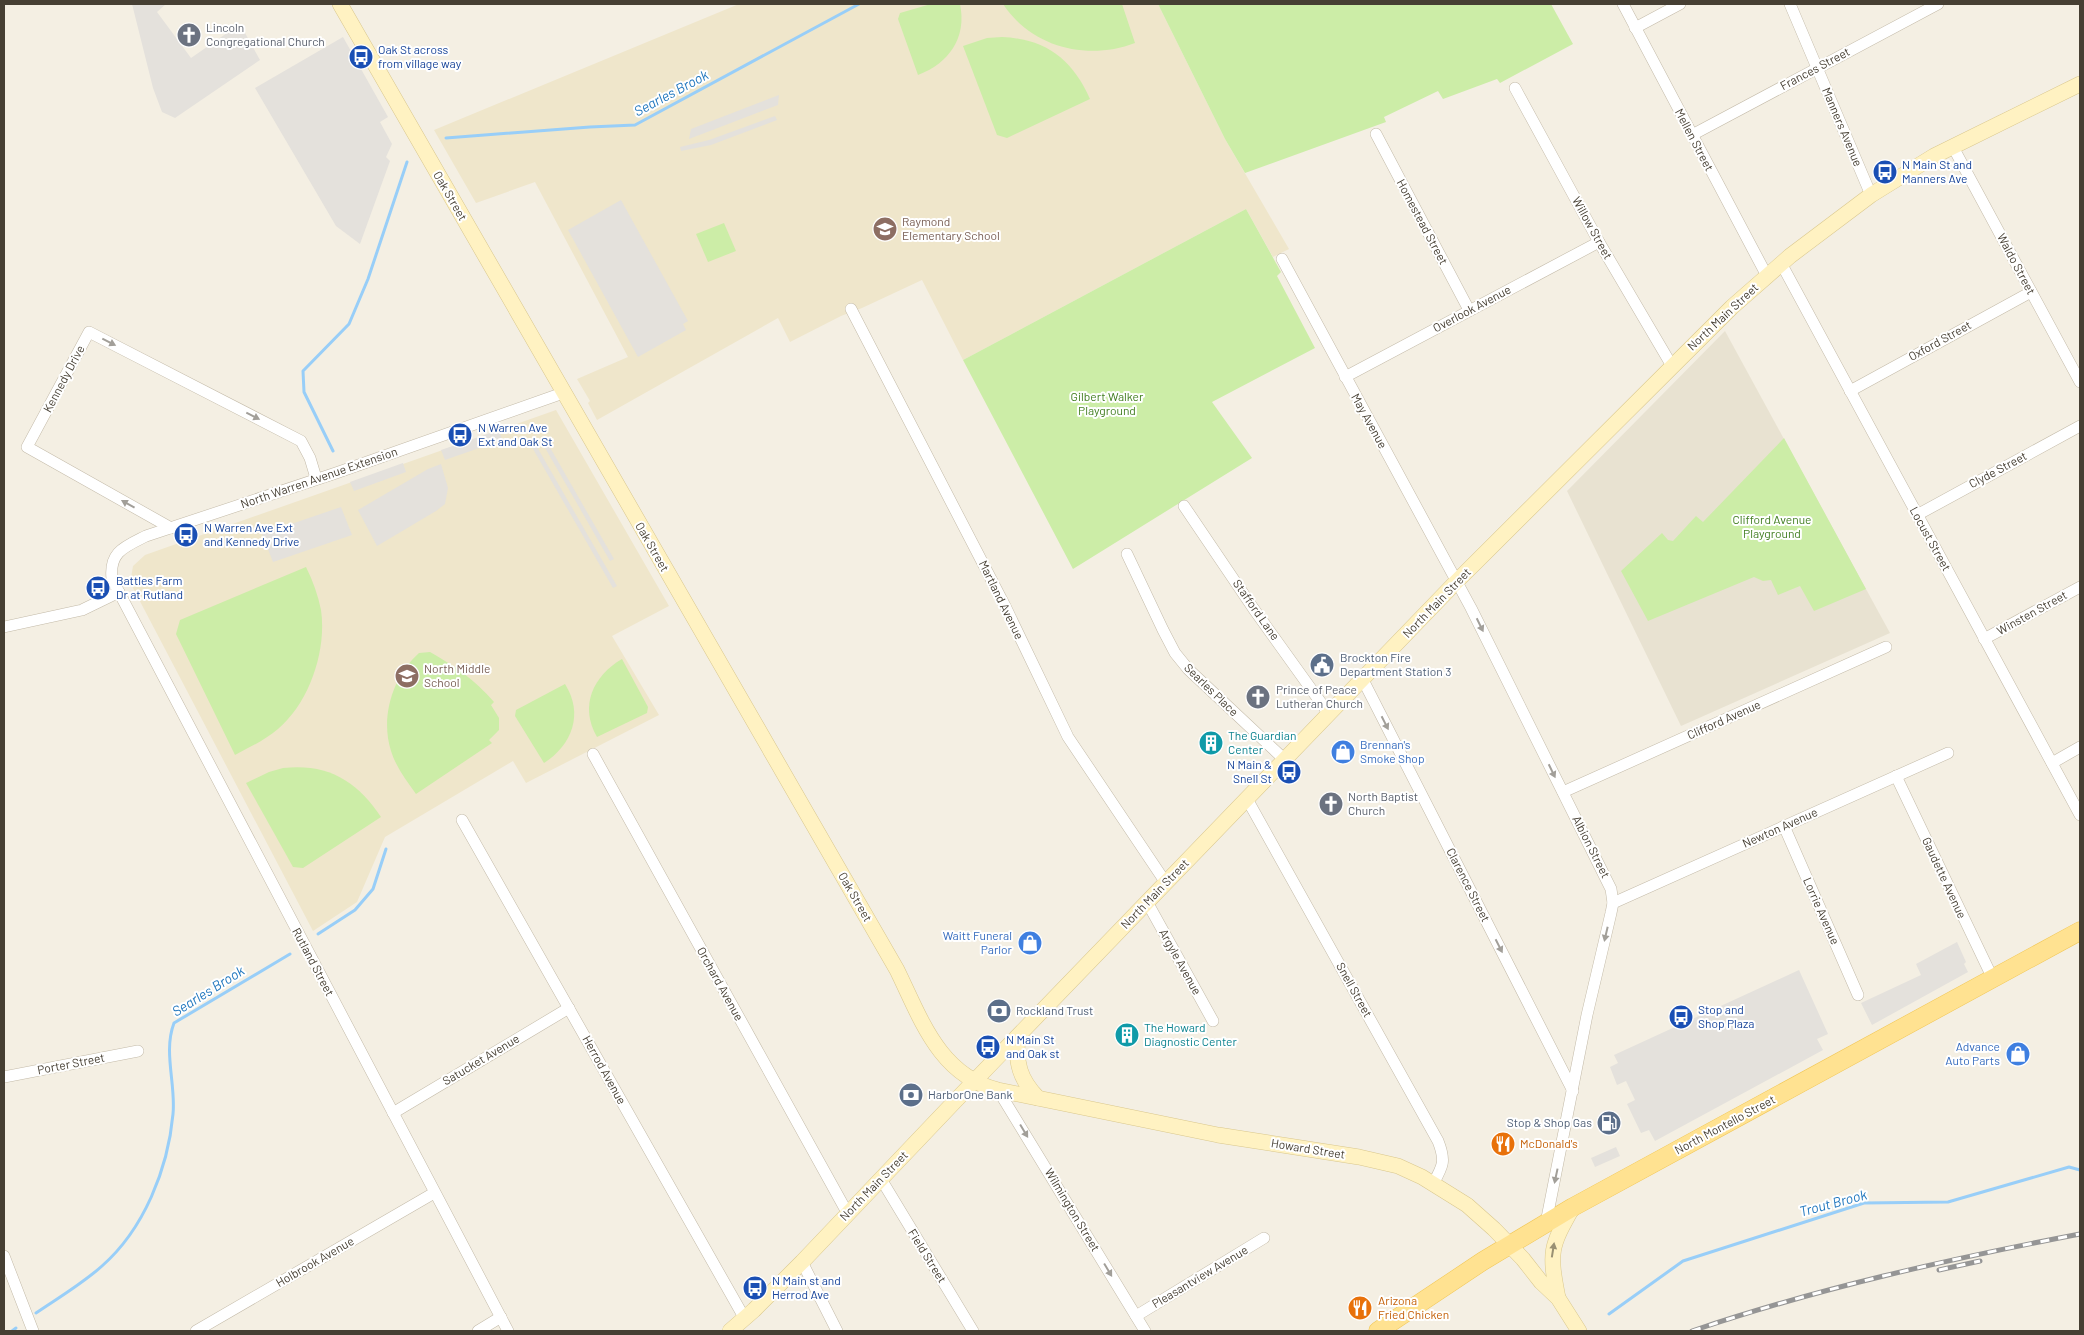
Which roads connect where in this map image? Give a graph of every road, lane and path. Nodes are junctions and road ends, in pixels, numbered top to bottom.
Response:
1 (340, 4) edge
2 (1622, 4) edge
3 (1680, 4) edge
4 (1790, 4) edge
5 (1938, 4) edge
6 (1635, 28) junction
7 (1816, 68) junction
8 (2080, 84) edge
9 (1515, 88) dead end
10 (1376, 134) dead end
11 (1692, 134) junction
12 (1953, 146) junction
13 (1871, 195) junction
14 (1599, 242) junction
15 (1282, 260) dead end
16 (1781, 263) junction
17 (1767, 276) junction
18 (2031, 292) junction
19 (851, 309) dead end
20 (1469, 310) junction
21 (1672, 366) junction
22 (1345, 377) junction
23 (2080, 382) edge
24 (1850, 391) junction
25 (563, 393) junction
26 (2080, 426) edge
27 (316, 478) junction
28 (1184, 506) dead end
29 (1917, 515) junction
30 (170, 528) junction
31 (1127, 554) dead end
32 (1456, 582) junction
33 (2080, 587) edge
34 (118, 592) junction
35 (4, 627) edge
36 (1984, 639) junction
37 (1886, 648) dead end
38 (1363, 680) junction
39 (1329, 714) junction
40 (2080, 747) edge
41 (1948, 753) dead end
42 (593, 754) dead end
43 (1285, 760) junction
44 (2052, 763) junction
45 (1896, 776) junction
46 (1563, 792) junction
47 (1247, 799) junction
48 (2080, 815) edge
49 (462, 820) dead end
50 (1784, 826) junction
51 (1166, 883) junction
52 (1147, 902) junction
53 (1613, 903) junction
54 (2080, 931) edge
55 (1993, 979) junction
56 (1858, 995) dead end
57 (569, 1008) junction
58 (1213, 1021) dead end
59 (1018, 1037) junction
60 (138, 1051) dead end
61 (4, 1077) edge
62 (974, 1082) junction
63 (998, 1090) junction
64 (1573, 1091) junction
65 (1038, 1098) junction
66 (393, 1113) junction
67 (881, 1179) junction
68 (1433, 1184) junction
69 (434, 1193) junction
70 (1573, 1207) junction
71 (848, 1214) junction
72 (1546, 1223) junction
73 (1264, 1238) dead end
74 (1510, 1244) junction
75 (4, 1256) edge
76 (802, 1262) junction
77 (1558, 1298) junction
78 (1136, 1316) junction
79 (501, 1317) junction
80 (745, 1319) junction
81 (33, 1331) edge
82 (196, 1331) edge
83 (478, 1331) edge
84 (508, 1331) edge
85 (730, 1331) edge
86 (837, 1331) edge
87 (973, 1331) edge
88 (1145, 1331) edge
89 (1378, 1331) edge
90 (1579, 1331) edge

1 - 25 main road, Oak Street
2 - 6 street, Mellen Street
3 - 6 street
4 - 7 street, Manners Avenue
5 - 7 street, Frances Street
6 - 11 street, Mellen Street
7 - 11 street, Frances Street
7 - 13 street, Manners Avenue
8 - 12 main road, North Main Street
9 - 14 street, Willow Street
10 - 20 street, Homestead Street
11 - 17 street, Mellen Street
12 - 13 main road, North Main Street
12 - 18 street, Waldo Street
13 - 16 main road, North Main Street
14 - 20 street, Overlook Avenue
14 - 21 street, Willow Street
15 - 22 street, May Avenue
16 - 17 main road, North Main Street
16 - 24 street, Locust Street
17 - 21 main road, North Main Street
18 - 23 street, Waldo Street
18 - 24 street, Oxford Street
19 - 51 street, Martland Avenue
20 - 22 street, Overlook Avenue
21 - 32 main road, North Main Street
22 - 32 street, May Avenue
24 - 29 street, Locust Street
25 - 27 street, North Warren Avenue Extension
25 - 62 main road, Oak Street
26 - 29 street, Clyde Street
27 - 30 street, North Warren Avenue Extension
30 -> 27 street, Kennedy Drive
28 - 39 street, Stafford Lane
29 - 36 street, Locust Street
30 - 34 street, North Warren Avenue Extension
31 - 43 street, Searles Place
32 - 38 main road, North Main Street
32 -> 46 street, Albion Street
33 - 36 street, Winsten Street
34 - 35 street
34 - 66 street, Rutland Street
36 - 44 street, Locust Street
37 - 46 street, Clifford Avenue
38 - 39 main road, North Main Street
38 -> 64 street, Clarence Street
39 - 43 main road, North Main Street
40 - 44 street
41 - 45 street, Newton Avenue
42 - 71 street, Orchard Avenue
43 - 47 main road, North Main Street
44 - 48 street, Locust Street
45 - 50 street, Newton Avenue
45 - 55 street, Gaudette Avenue
46 - 53 street, Albion Street
47 - 51 main road, North Main Street
47 - 68 street, Snell Street
49 - 57 street, Herrod Avenue
50 - 53 street, Newton Avenue
50 - 56 street, Lorrie Avenue
51 - 52 main road, North Main Street
52 - 58 street, Argyle Avenue
52 - 59 main road, North Main Street
53 -> 64 street, Albion Street
54 - 55 main road, North Montello Street
55 - 70 main road, North Montello Street
57 - 66 street, Satucket Avenue
57 - 80 street, Herrod Avenue
59 - 62 main road, North Main Street
59 - 65 main road
60 - 61 street, Porter Street
62 - 63 main road, Howard Street
62 - 67 main road, North Main Street
63 - 65 main road, Howard Street
63 -> 78 street, Wilmington Street
64 -> 72 street, Albion Street
65 - 68 main road, Howard Street
66 - 69 street, Rutland Street
67 - 71 main road, North Main Street
67 - 87 street, Field Street
68 - 74 main road, Howard Street
69 - 79 street, Rutland Street
69 - 82 street, Holbrook Avenue
70 - 72 main road, North Montello Street
77 -> 70 main road
71 - 76 main road, North Main Street
72 - 74 main road, North Montello Street
73 - 78 street, Pleasantview Avenue
74 - 77 main road, Howard Street
74 - 89 main road, North Montello Street
75 - 81 street
76 - 80 main road, North Main Street
76 - 86 street
77 - 90 main road, Howard Street
78 - 88 street, Wilmington Street
79 - 83 street
79 - 84 street, Rutland Street
80 - 85 main road, North Main Street

